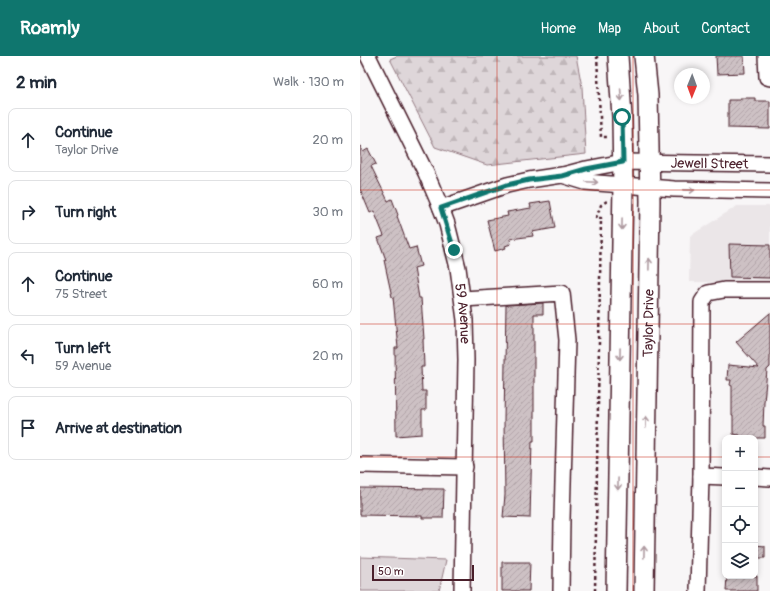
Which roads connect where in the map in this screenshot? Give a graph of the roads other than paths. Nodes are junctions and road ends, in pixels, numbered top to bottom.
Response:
1 (368, 56) edge
2 (618, 56) edge
3 (644, 56) edge
4 (766, 56) edge
5 (770, 78) edge
6 (623, 162) junction
7 (650, 163) junction
8 (770, 164) edge
9 (562, 176) junction
10 (623, 185) junction
11 (650, 187) junction
12 (770, 191) edge
13 (441, 208) junction
14 (770, 290) edge
15 (462, 299) junction
16 (360, 465) edge
17 (465, 467) junction
18 (701, 476) junction
19 (722, 476) edge
20 (758, 477) edge
21 (770, 478) edge
22 (462, 591) edge
23 (561, 591) edge
24 (616, 591) edge
25 (644, 591) edge
26 (698, 591) edge

1 - 13 street, 59 Avenue
2 -> 6 main road, Taylor Drive
3 - 7 main road, Taylor Drive
4 - 5 street
6 - 7 street, Jewell Street
6 - 9 street, Jewell Street
6 - 10 main road, Taylor Drive
7 - 8 street, Jewell Street
7 - 11 main road, Taylor Drive
9 -> 10 street, Jewell Street
9 - 13 street
10 - 11 street, Jewell Street
10 -> 24 main road, Taylor Drive
11 -> 12 street, Jewell Street
25 -> 11 main road, Taylor Drive
13 - 15 street, 59 Avenue
14 - 18 street
15 - 17 street, 59 Avenue
15 - 23 street
16 - 17 street
17 - 22 street, 59 Avenue
18 - 19 street
18 - 26 street
20 - 21 street

